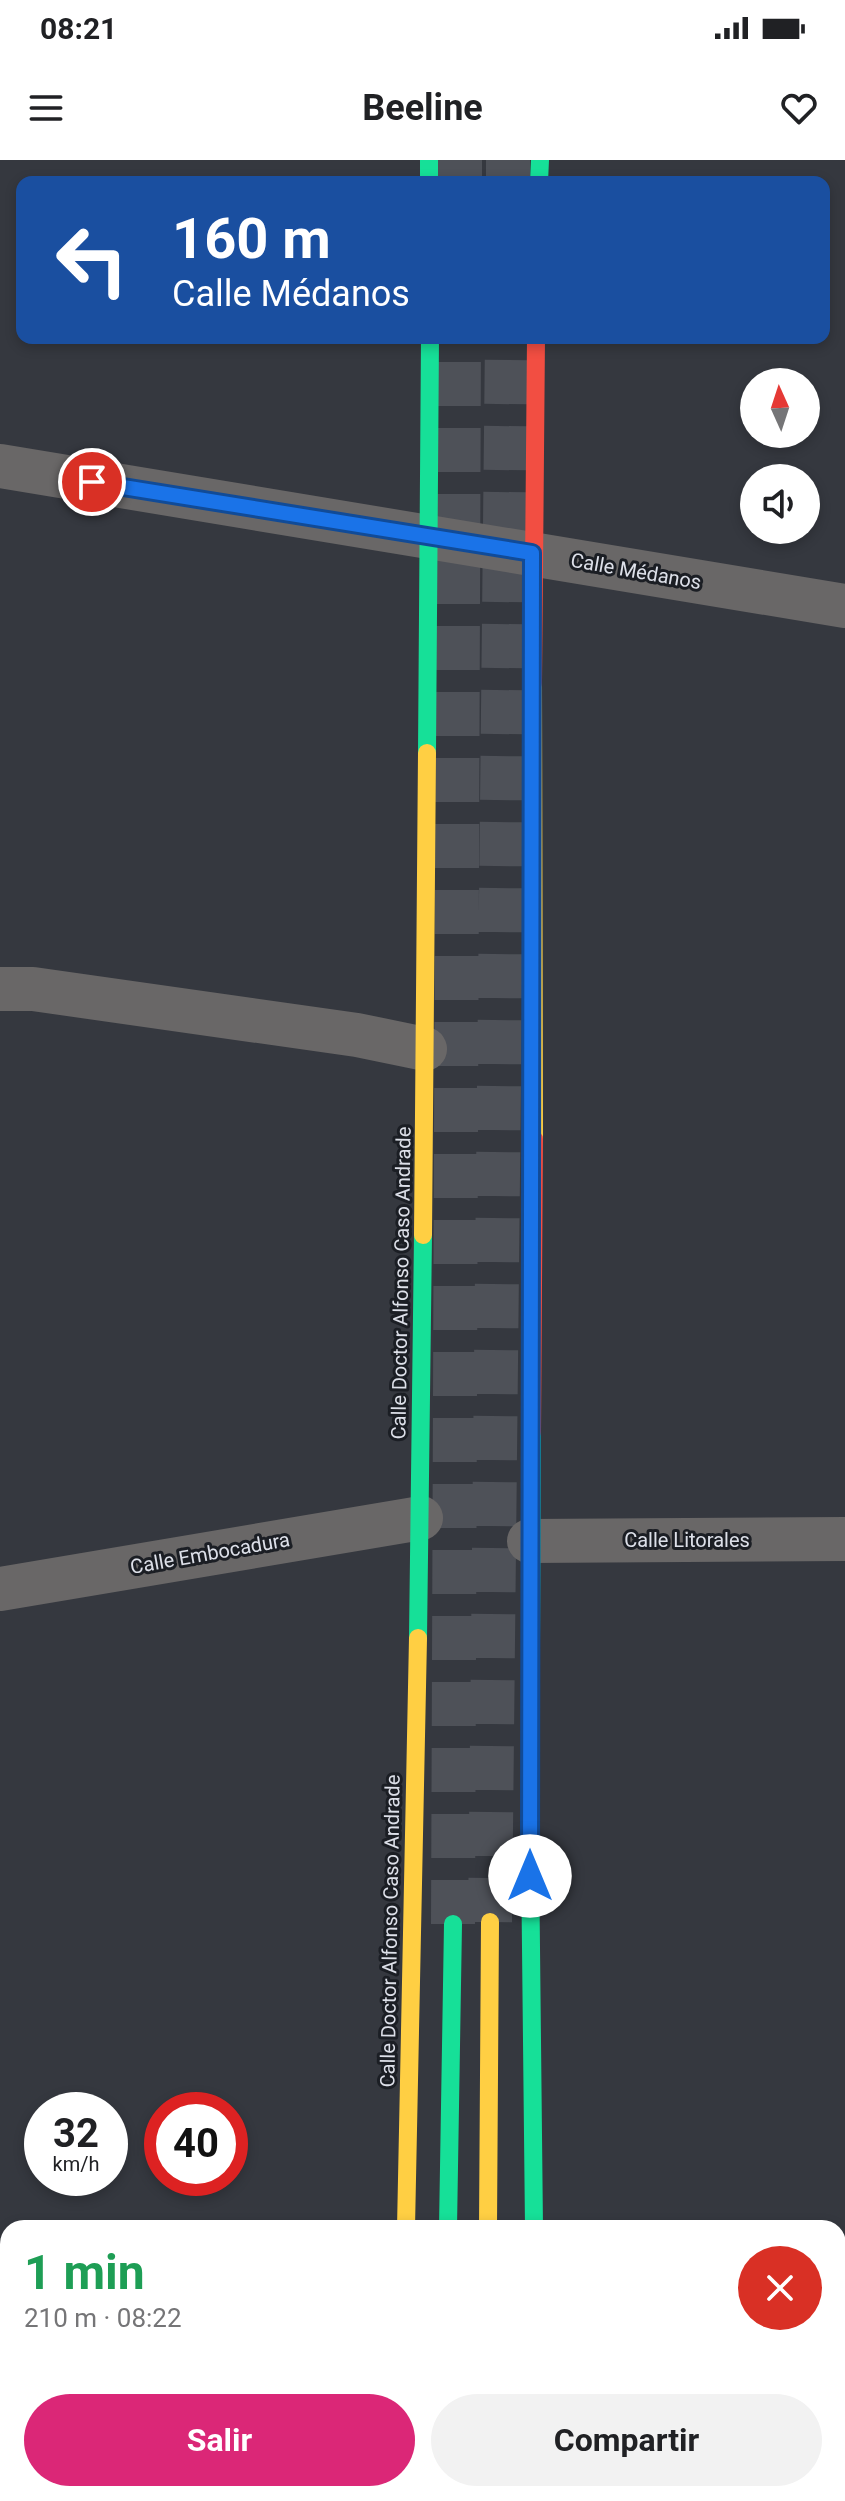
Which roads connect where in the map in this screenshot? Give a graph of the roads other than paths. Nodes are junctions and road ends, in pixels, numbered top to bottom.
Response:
1 (430, 344) edge
2 (536, 344) edge
3 (0, 466) edge
4 (431, 538) junction
5 (532, 553) junction
6 (845, 606) edge
7 (0, 989) edge
8 (425, 1049) junction
9 (421, 1518) junction
10 (845, 1539) edge
11 (529, 1541) junction
12 (0, 1589) edge
13 (490, 1922) tunnel mouth
14 (453, 1924) tunnel mouth
15 (406, 2220) edge
16 (448, 2220) edge
17 (488, 2220) edge
18 (534, 2220) edge

1 - 4 street, Calle Doctor Alfonso Caso Andrade
2 - 5 street
3 - 4 street, Calle Médanos
4 - 5 street, Calle Médanos
4 - 8 street, Calle Doctor Alfonso Caso Andrade
5 - 6 street, Calle Médanos
5 - 11 street
7 - 8 street
8 - 9 street, Calle Doctor Alfonso Caso Andrade
9 - 12 street, Calle Embocadura
9 - 15 street, Calle Doctor Alfonso Caso Andrade
10 - 11 street, Calle Litorales
11 - 18 street
13 - 17 street
14 - 16 street

